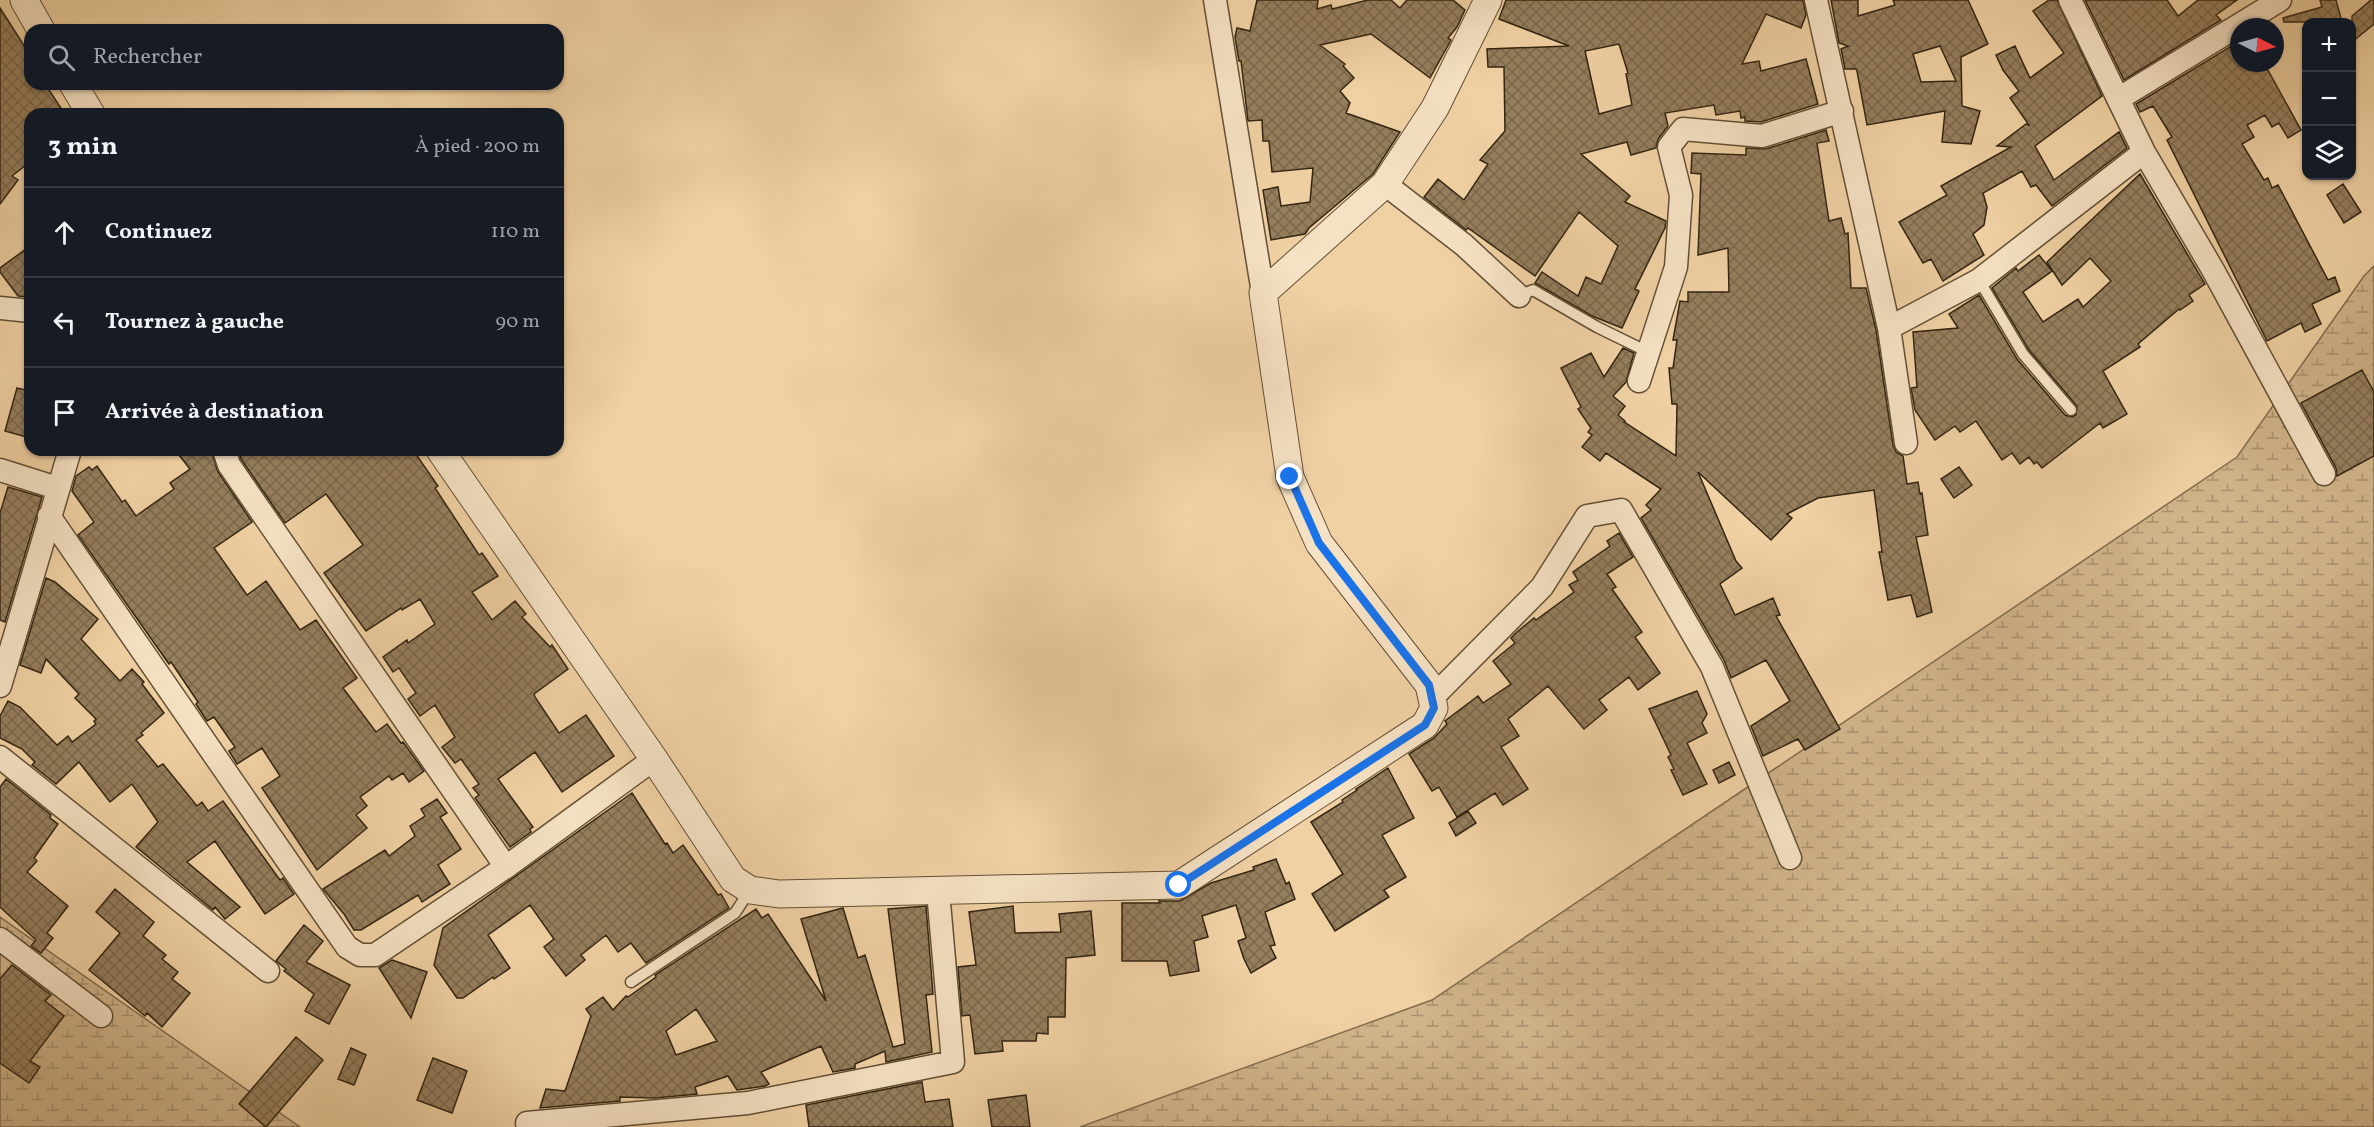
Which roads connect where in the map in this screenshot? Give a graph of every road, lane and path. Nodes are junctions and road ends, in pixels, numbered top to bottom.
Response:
1 (24, 0) edge
2 (1215, 0) edge
3 (1488, 0) edge
4 (1816, 0) edge
5 (2070, 0) edge
6 (2280, 0) edge
7 (38, 24) edge
8 (77, 90) edge
9 (2118, 99) junction
10 (87, 108) edge
11 (1842, 111) junction
12 (2144, 152) junction
13 (1385, 184) junction
14 (1979, 280) junction
15 (1263, 293) junction
16 (1519, 296) joint
17 (0, 308) edge
18 (24, 310) edge
19 (1889, 328) junction
20 (1648, 352) junction
21 (1639, 381) dead end
22 (2071, 410) dead end
23 (1906, 443) dead end
24 (68, 456) edge
25 (226, 456) edge
26 (444, 456) edge
27 (0, 470) edge
28 (2324, 474) dead end
29 (57, 488) junction
30 (49, 516) junction
31 (0, 687) edge
32 (1432, 698) junction
33 (0, 757) edge
34 (654, 759) junction
35 (1790, 858) dead end
36 (506, 867) junction
37 (750, 890) junction
38 (938, 891) junction
39 (0, 939) edge
40 (268, 971) dead end
41 (631, 982) dead end
42 (101, 1016) dead end
43 (527, 1123) dead end

1 - 7 street
2 - 15 street
3 - 13 street
4 - 11 street
5 - 9 street
6 - 9 street
8 - 10 street
9 - 12 street
11 - 19 street
11 - 20 street
12 - 14 street
12 - 28 street
13 - 15 street
13 - 16 street
14 - 19 street
14 - 22 lane
15 - 32 street
16 - 20 lane
17 - 18 street
19 - 23 street
20 - 21 street
24 - 29 street
25 - 36 street
26 - 34 street
27 - 29 street
29 - 30 street
30 - 31 street
30 - 36 street
32 - 35 street
32 - 38 street
33 - 40 street
34 - 36 street
34 - 37 street
37 - 38 street
37 - 41 lane
38 - 43 street
39 - 42 street

